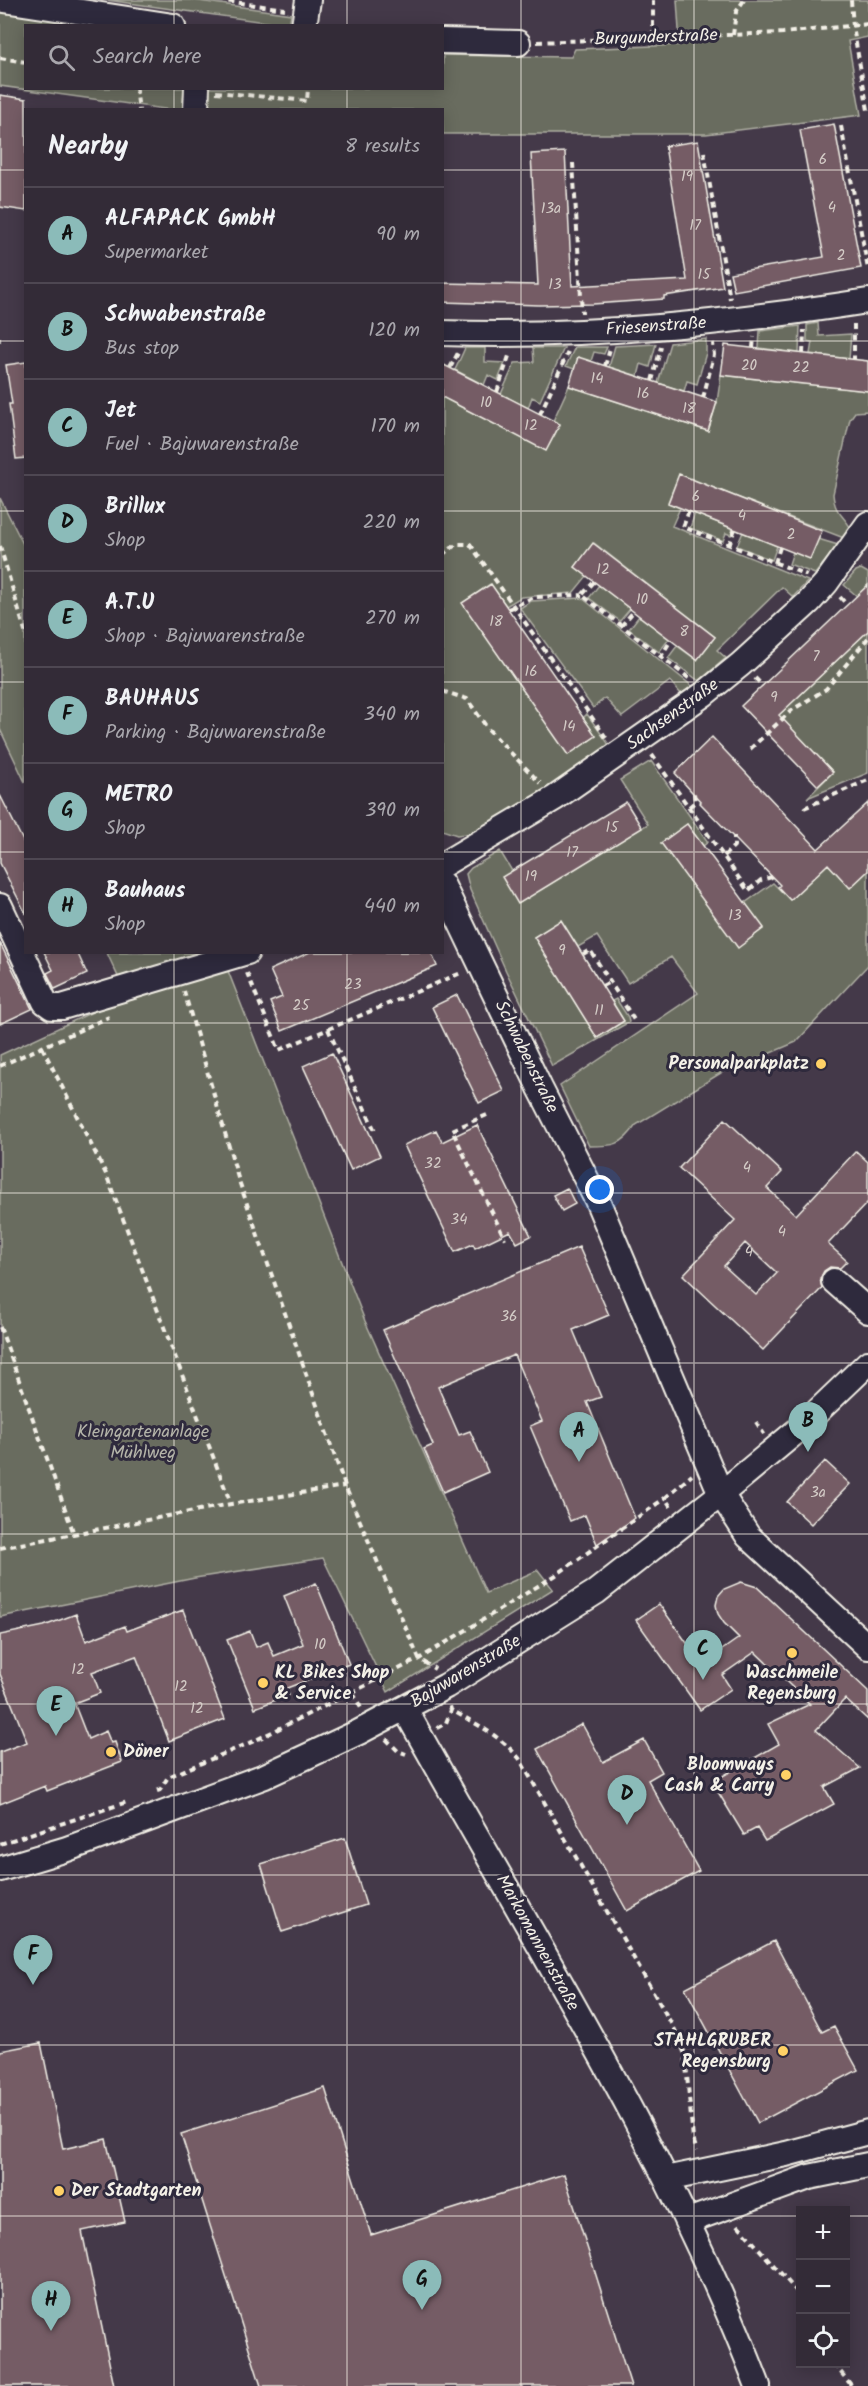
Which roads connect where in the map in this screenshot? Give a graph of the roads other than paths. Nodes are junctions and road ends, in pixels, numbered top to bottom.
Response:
1 (4, 0) edge
2 (160, 24) edge
3 (444, 41) edge
4 (518, 43) road end
5 (861, 302) edge
6 (444, 333) edge
7 (868, 524) edge
8 (444, 864) edge
9 (444, 888) edge
10 (0, 906) edge
11 (243, 954) edge
12 (834, 1281) dead end
13 (868, 1311) edge
14 (868, 1364) edge
15 (721, 1494) junction
16 (814, 1597) junction
17 (868, 1635) edge
18 (868, 1647) edge
19 (405, 1709) junction
20 (0, 1869) edge
21 (868, 2132) edge
22 (868, 2165) edge
23 (666, 2179) junction
24 (688, 2221) junction
25 (758, 2386) edge

1 - 2 street
3 - 4 street
5 - 6 street, Friesenstraße
7 - 8 street, Sachsenstraße
9 - 15 street, Schwabenstraße
10 - 11 street
12 - 13 street
14 - 15 street, Bajuwarenstraße
15 - 16 street
15 - 19 street, Bajuwarenstraße
16 - 17 street
16 - 18 street
19 - 20 street, Bajuwarenstraße
19 - 23 street, Markomannenstraße
21 - 23 street
22 - 24 street
23 - 24 street, Markomannenstraße
24 - 25 street, Markomannenstraße

